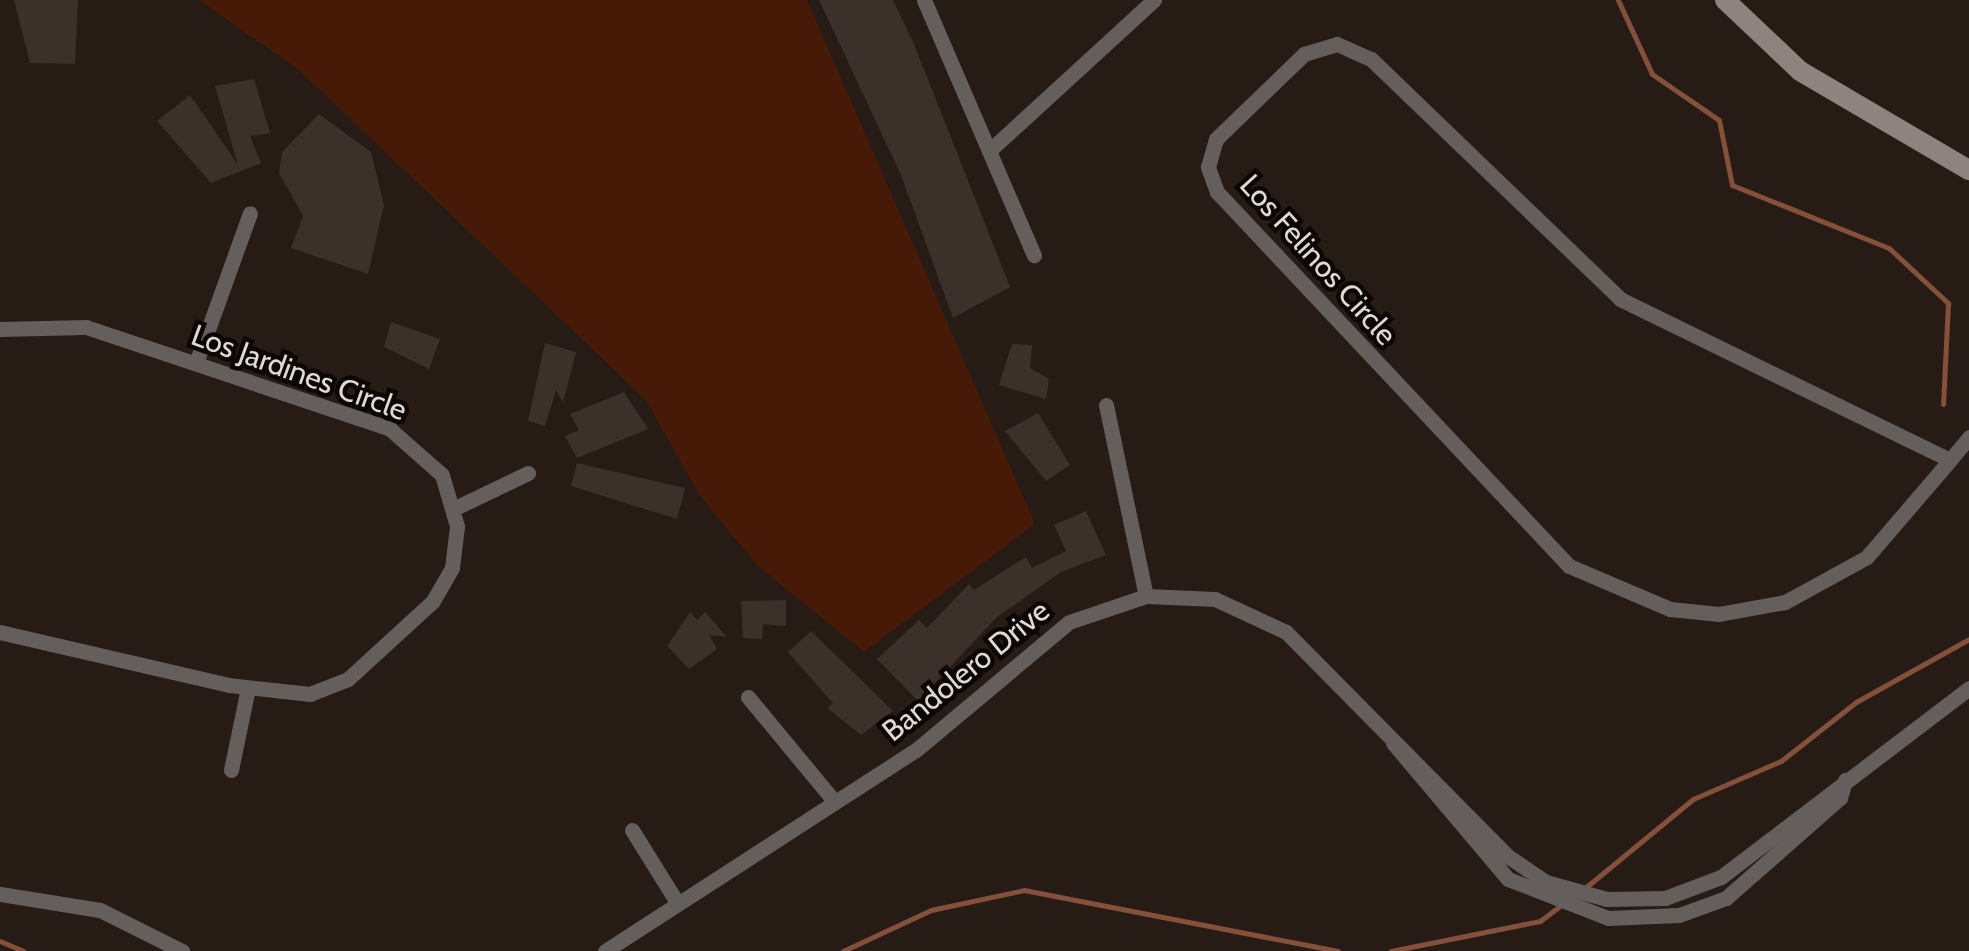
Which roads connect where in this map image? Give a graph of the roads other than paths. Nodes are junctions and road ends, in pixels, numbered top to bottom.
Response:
1 (924, 0) edge
2 (1154, 0) edge
3 (1725, 0) edge
4 (989, 151) junction
5 (1969, 170) edge
6 (250, 212) dead end
7 (1034, 255) dead end
8 (0, 329) edge
9 (196, 363) junction
10 (1106, 405) dead end
11 (1969, 437) edge
12 (1950, 460) junction
13 (528, 473) dead end
14 (455, 508) junction
15 (1146, 596) junction
16 (0, 632) edge
17 (248, 688) junction
18 (1969, 688) edge
19 (748, 696) dead end
20 (1392, 739) junction
21 (231, 770) dead end
22 (1845, 780) junction
23 (834, 801) junction
24 (632, 830) dead end
25 (0, 894) edge
26 (674, 898) junction
27 (182, 951) edge
28 (605, 951) edge

1 - 4 street
2 - 4 street
3 - 5 street
4 - 7 street
6 - 9 street
8 - 9 street, Los Jardines Circle
9 - 14 street, Los Jardines Circle
10 - 15 street
11 - 12 street, Los Felinos Circle
12 - 12 street, Los Felinos Circle
13 - 14 street
14 - 17 street, Los Jardines Circle
15 - 20 street, Bandolero Drive
15 - 23 street, Bandolero Drive
16 - 17 street, Los Jardines Circle
17 - 21 street
18 - 22 street, Bandolero Drive
19 - 23 street
20 - 22 street, Bandolero Drive
20 - 22 street, Bandolero Drive
23 - 26 street, Bandolero Drive
24 - 26 street
25 - 27 street
26 - 28 street, Bandolero Drive

